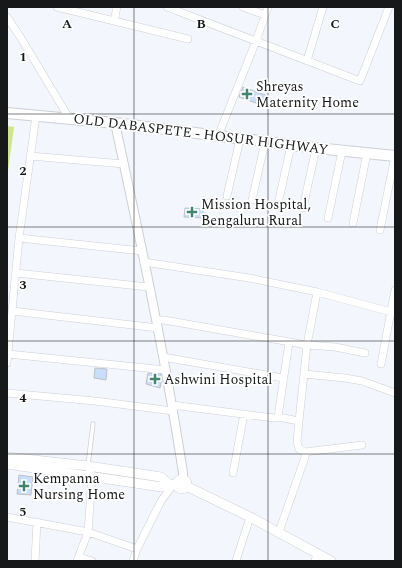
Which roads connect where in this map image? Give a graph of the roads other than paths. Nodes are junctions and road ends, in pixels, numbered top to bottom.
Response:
1 (57, 7) edge
2 (117, 7) edge
3 (167, 7) edge
4 (243, 7) edge
5 (268, 7) edge
6 (323, 7) edge
7 (389, 7) edge
8 (265, 15) junction
9 (7, 18) edge
10 (114, 21) junction
11 (188, 39) dead end
12 (256, 41) junction
13 (307, 61) junction
14 (7, 113) edge
15 (36, 116) junction
16 (69, 118) junction
17 (115, 123) junction
18 (218, 136) junction
19 (240, 138) junction
20 (265, 142) junction
21 (291, 145) junction
22 (316, 148) junction
23 (342, 151) junction
24 (367, 153) junction
25 (30, 156) junction
26 (395, 156) edge
27 (124, 164) junction
28 (227, 196) dead end
29 (252, 200) dead end
30 (278, 204) dead end
31 (304, 208) dead end
32 (328, 218) dead end
33 (354, 223) dead end
34 (380, 230) dead end
35 (19, 238) junction
36 (142, 251) junction
37 (144, 262) junction
38 (16, 272) junction
39 (149, 287) junction
40 (395, 290) edge
41 (317, 292) junction
42 (12, 311) junction
43 (393, 312) edge
44 (157, 324) junction
45 (289, 342) junction
46 (307, 345) junction
47 (364, 353) dead end
48 (8, 354) edge
49 (163, 357) junction
50 (7, 363) edge
51 (381, 364) dead end
52 (166, 370) junction
53 (304, 374) junction
54 (283, 378) junction
55 (7, 393) edge
56 (395, 393) edge
57 (173, 408) junction
58 (244, 414) junction
59 (278, 416) junction
60 (299, 421) junction
61 (93, 424) dead end
62 (362, 445) dead end
63 (305, 452) junction
64 (7, 457) edge
65 (7, 464) edge
66 (88, 466) junction
67 (233, 473) dead end
68 (92, 477) junction
69 (178, 484) junction
70 (7, 517) edge
71 (250, 517) junction
72 (37, 522) junction
73 (88, 532) junction
74 (279, 532) junction
75 (137, 549) junction
76 (316, 557) edge
77 (78, 559) edge
78 (35, 561) edge
79 (92, 561) edge
80 (133, 561) edge
81 (236, 561) edge
82 (331, 561) edge

1 - 10 street
2 - 10 street
3 - 12 street
4 - 8 street
5 - 8 street
6 - 13 street
7 - 13 street
8 - 12 street
9 - 16 street
10 - 11 street
12 - 13 street
12 - 18 street
14 - 15 main road, OLD DABASPETE - HOSUR HIGHWAY
15 - 16 main road, OLD DABASPETE - HOSUR HIGHWAY
15 - 25 street
16 - 17 main road, OLD DABASPETE - HOSUR HIGHWAY
17 - 18 main road, OLD DABASPETE - HOSUR HIGHWAY
17 - 27 street
18 - 19 main road, OLD DABASPETE - HOSUR HIGHWAY
19 - 20 main road, OLD DABASPETE - HOSUR HIGHWAY
19 - 28 street
20 - 21 main road, OLD DABASPETE - HOSUR HIGHWAY
20 - 29 street
21 - 22 main road, OLD DABASPETE - HOSUR HIGHWAY
21 - 30 street
22 - 23 main road, OLD DABASPETE - HOSUR HIGHWAY
22 - 31 street
23 - 24 main road, OLD DABASPETE - HOSUR HIGHWAY
23 - 32 street
24 - 26 main road, OLD DABASPETE - HOSUR HIGHWAY
24 - 33 street
25 - 27 street
25 - 35 street
26 - 34 street
27 - 36 street
35 - 36 street
35 - 38 street
36 - 37 street
37 - 39 street
37 - 41 street
38 - 39 street
38 - 42 street
39 - 44 street
40 - 43 street
41 - 43 street
41 - 46 street
42 - 44 street
42 - 48 street
43 - 51 street
44 - 45 street
44 - 49 street
45 - 46 street
45 - 54 street
46 - 47 street
46 - 53 street
48 - 50 street
48 - 52 street
49 - 52 street
49 - 54 street
52 - 57 street
53 - 56 street
53 - 60 street
54 - 59 street
55 - 57 street
57 - 58 street
57 - 69 street
58 - 59 street
58 - 67 street
59 - 60 street
60 - 63 street
61 - 66 lane
62 - 63 street
63 - 74 street
64 - 66 main road
65 - 68 main road
66 - 68 street
66 - 69 main road
68 - 69 main road
68 - 73 street
69 - 71 main road
69 - 75 street
70 - 72 street
71 - 74 main road
71 - 81 street
72 - 73 street
72 - 78 street
73 - 75 street
73 - 77 street
74 - 76 main road
75 - 80 street
76 - 82 main road
77 - 79 street

